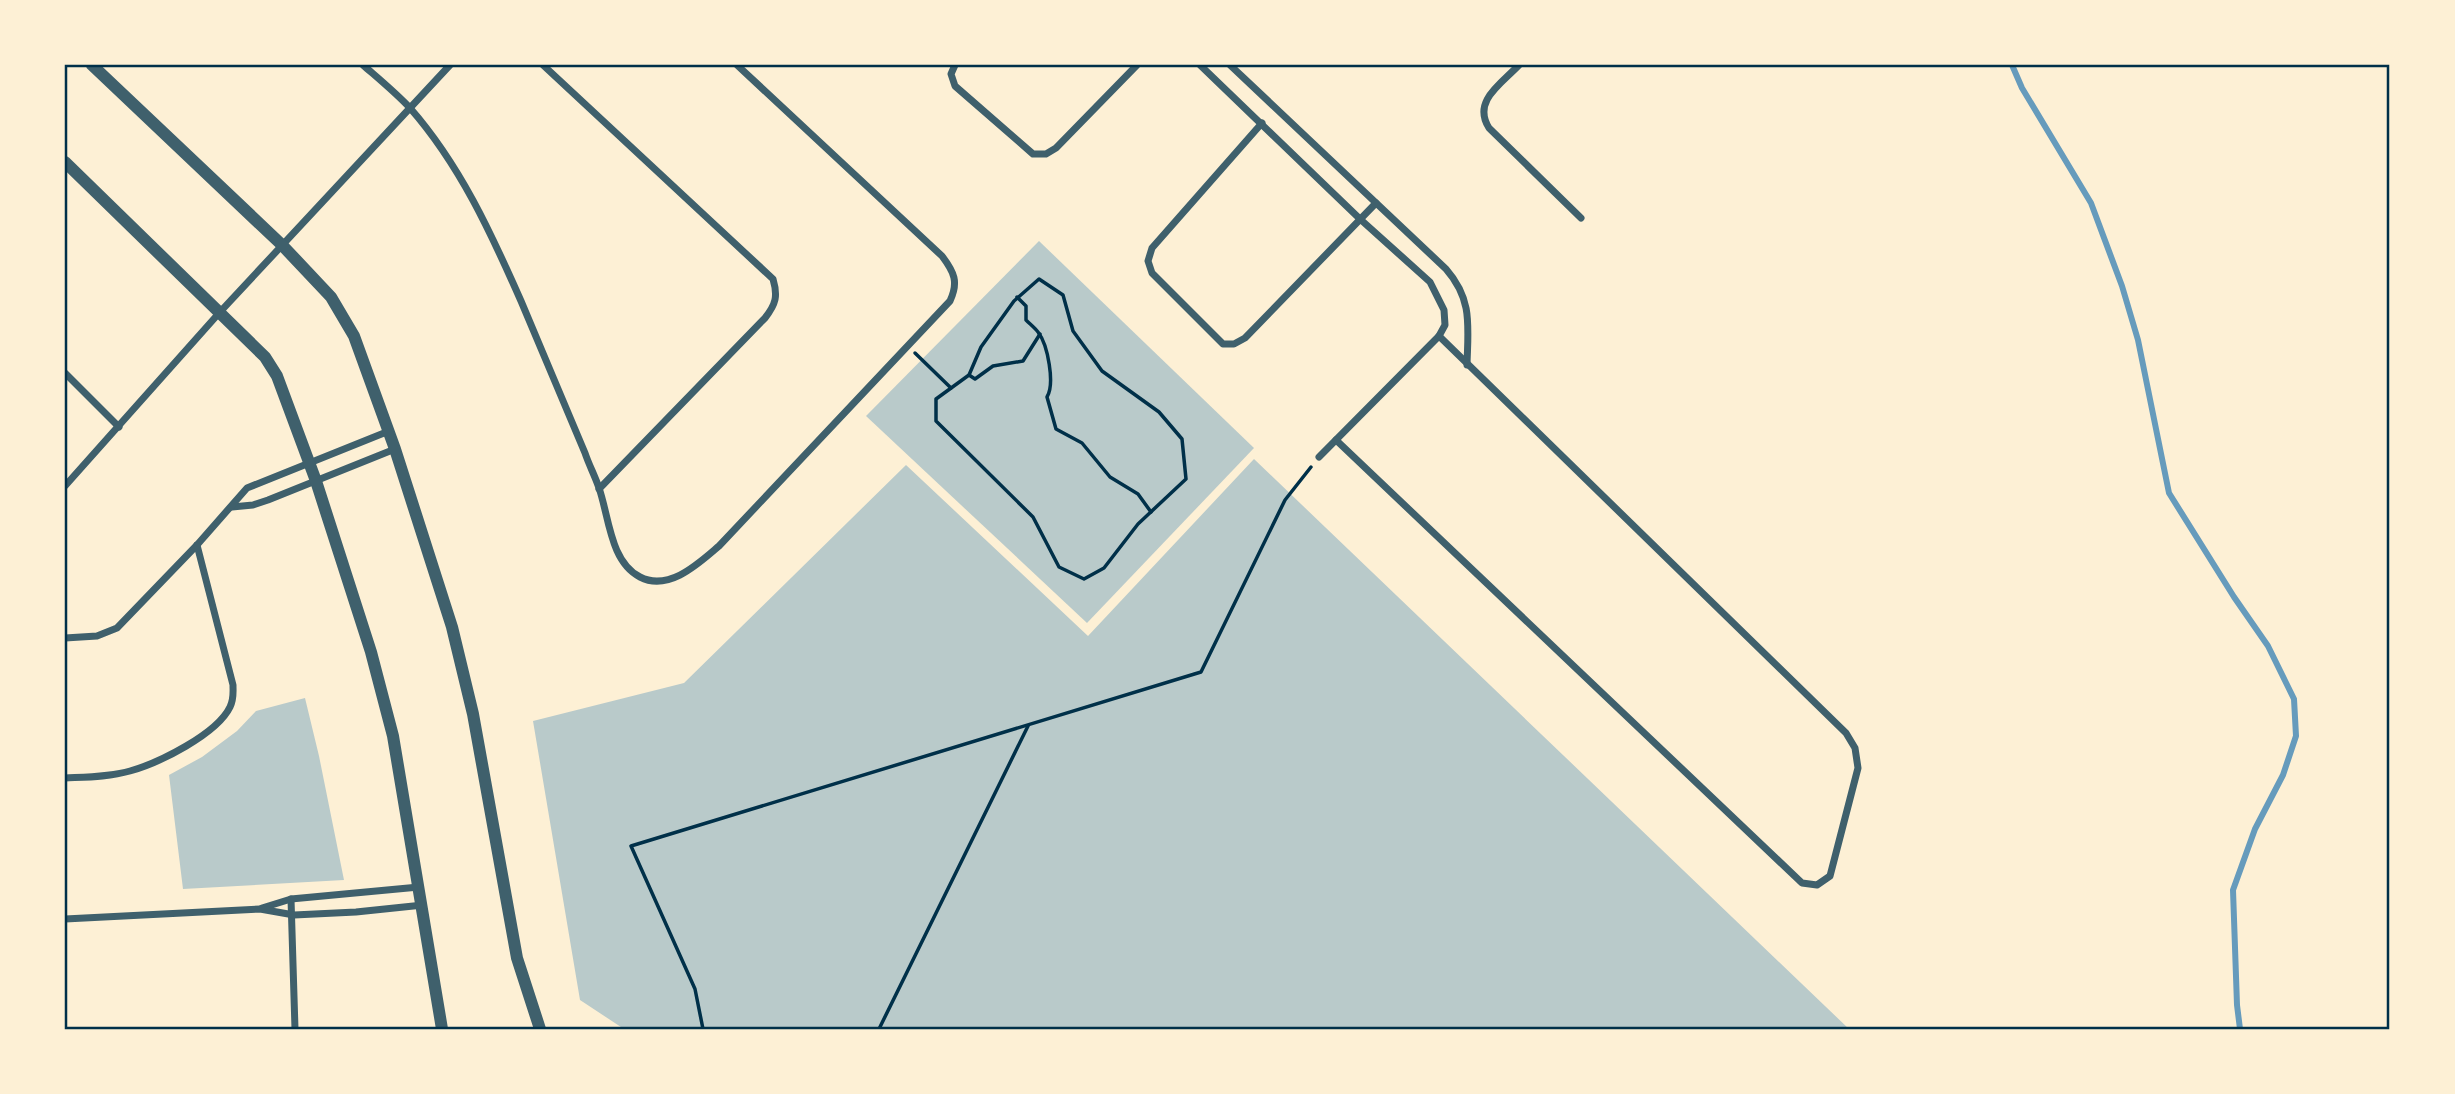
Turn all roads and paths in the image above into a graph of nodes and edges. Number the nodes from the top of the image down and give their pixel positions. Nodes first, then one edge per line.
1 (92, 65) edge
2 (363, 65) edge
3 (450, 65) edge
4 (543, 65) edge
5 (737, 65) edge
6 (955, 65) edge
7 (1137, 65) edge
8 (1200, 65) edge
9 (1230, 65) edge
10 (1519, 65) edge
11 (410, 108) junction
12 (1262, 122) junction
13 (65, 162) edge
14 (1376, 203) junction
15 (1581, 218) dead end
16 (1360, 219) junction
17 (282, 246) junction
18 (1017, 298) junction
19 (220, 312) junction
20 (1040, 334) junction
21 (1439, 336) junction
22 (908, 345) junction
23 (1467, 365) junction
24 (65, 373) edge
25 (969, 375) junction
26 (951, 388) junction
27 (119, 427) junction
28 (389, 431) junction
29 (1336, 440) junction
30 (395, 449) junction
31 (1319, 457) joint
32 (310, 462) junction
33 (316, 481) junction
34 (65, 486) edge
35 (599, 489) junction
36 (232, 507) junction
37 (1151, 512) junction
38 (197, 545) junction
39 (65, 638) edge
40 (1028, 725) junction
41 (65, 778) edge
42 (420, 887) junction
43 (291, 899) junction
44 (423, 905) junction
45 (260, 909) junction
46 (293, 915) junction
47 (65, 919) edge
48 (295, 1029) edge
49 (442, 1029) edge
50 (540, 1029) edge
51 (703, 1029) edge
52 (879, 1029) edge

1 - 17 street
2 - 11 street
3 - 11 street
4 - 35 street
5 - 22 street
6 - 7 street
8 - 12 street
9 - 14 street
10 - 15 street
11 - 17 street
11 - 35 street
12 - 16 street
12 - 16 street
13 - 19 street
14 - 16 street
14 - 23 street
16 - 21 street
17 - 19 street
17 - 28 street
18 - 20 path
18 - 25 path
18 - 37 path
19 - 27 street
19 - 32 street
20 - 25 path
20 - 37 path
21 - 23 street
21 - 29 street
22 - 26 path
22 - 35 street
23 - 29 street
24 - 27 street
25 - 26 path
26 - 37 path
27 - 34 street
28 - 30 street
28 - 32 street
29 - 31 street
30 - 33 street
30 - 50 street
31 - 40 path
32 - 33 street
32 - 36 street
33 - 36 street
33 - 42 street
36 - 38 street
38 - 39 street
38 - 41 street
40 - 51 path
40 - 52 path
42 - 43 street
42 - 44 street
43 - 45 street
43 - 46 street
44 - 46 street
44 - 49 street
45 - 46 street
45 - 47 street
46 - 48 street

